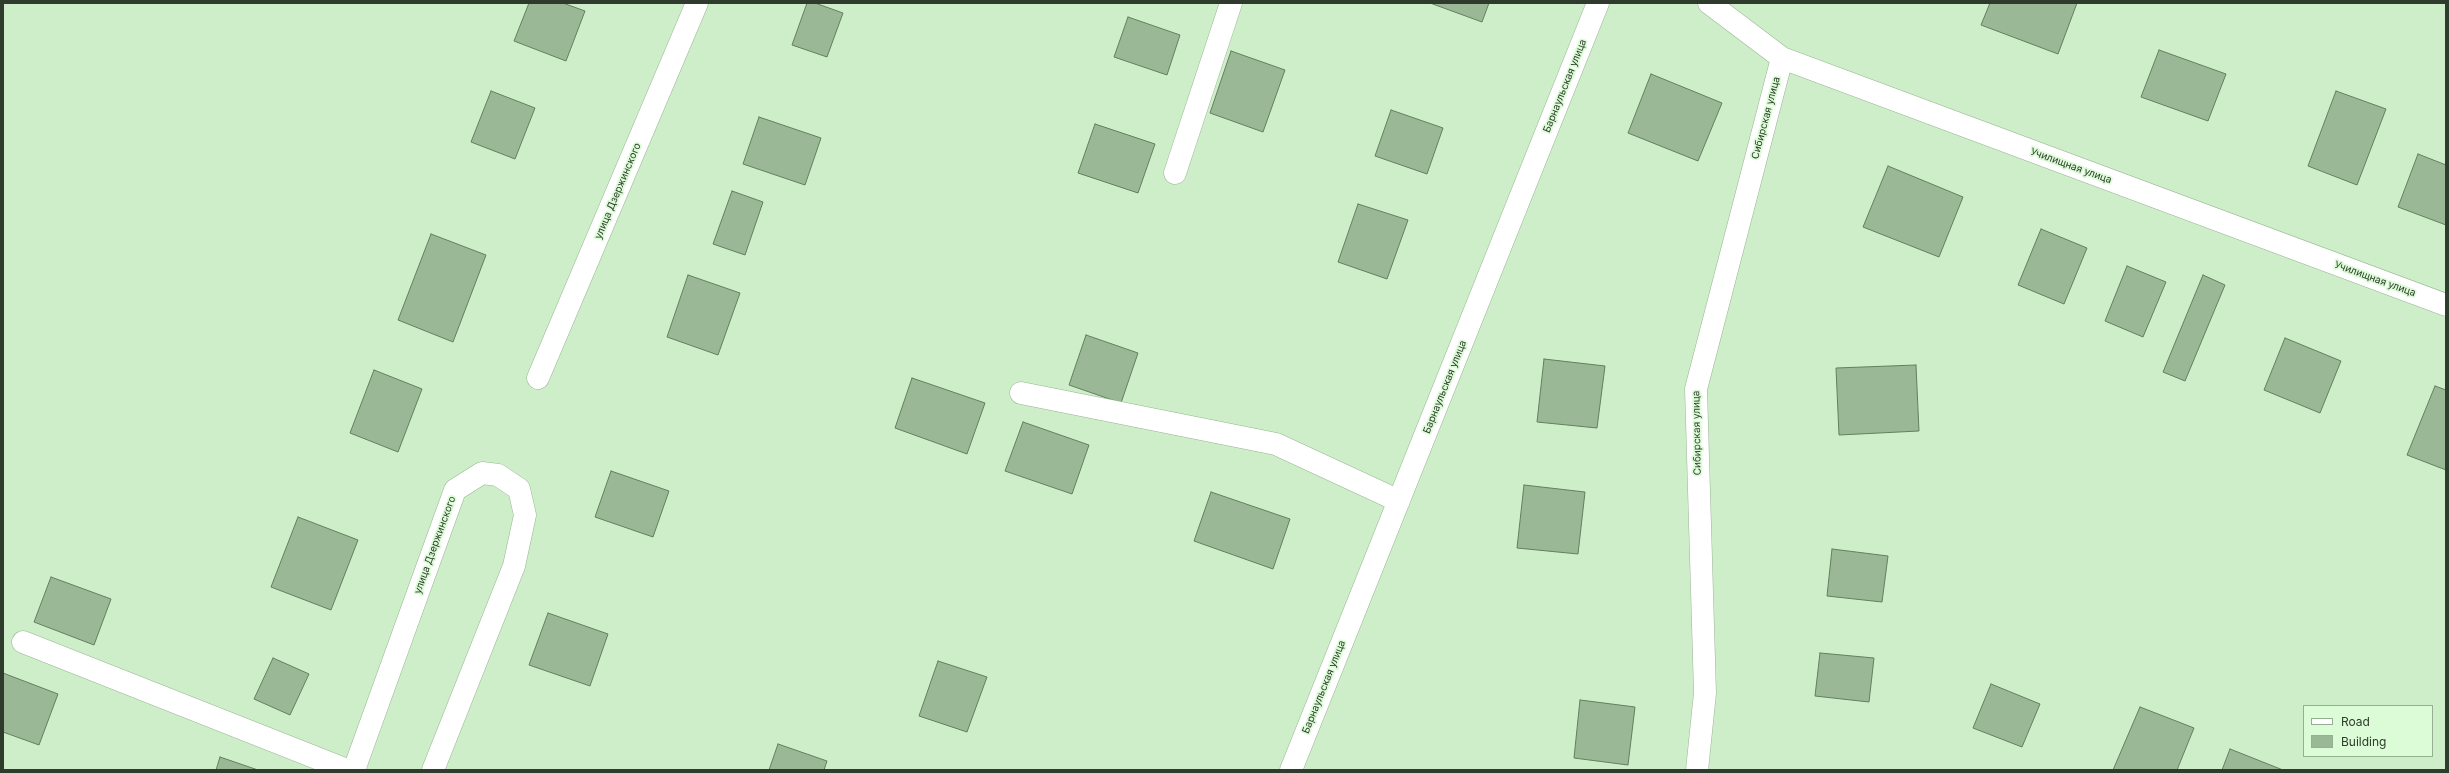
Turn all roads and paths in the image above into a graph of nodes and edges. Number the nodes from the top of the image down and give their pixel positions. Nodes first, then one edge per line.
1 (697, 3) edge
2 (1231, 3) edge
3 (1598, 3) edge
4 (1709, 3) edge
5 (1782, 58) junction
6 (1175, 173) dead end
7 (2446, 305) edge
8 (538, 378) dead end
9 (1021, 393) dead end
10 (1399, 501) junction
11 (23, 642) dead end
12 (347, 770) edge
13 (354, 770) edge
14 (432, 770) edge
15 (1291, 770) edge
16 (1697, 770) edge

1 - 8 street, улица Дзержинского
2 - 6 street
3 - 10 street, Барнаульская улица
4 - 5 street, Училищная улица
5 - 7 street, Училищная улица
5 - 16 street, Сибирская улица
9 - 10 street
10 - 15 street, Барнаульская улица
11 - 12 street
13 - 14 street, улица Дзержинского

